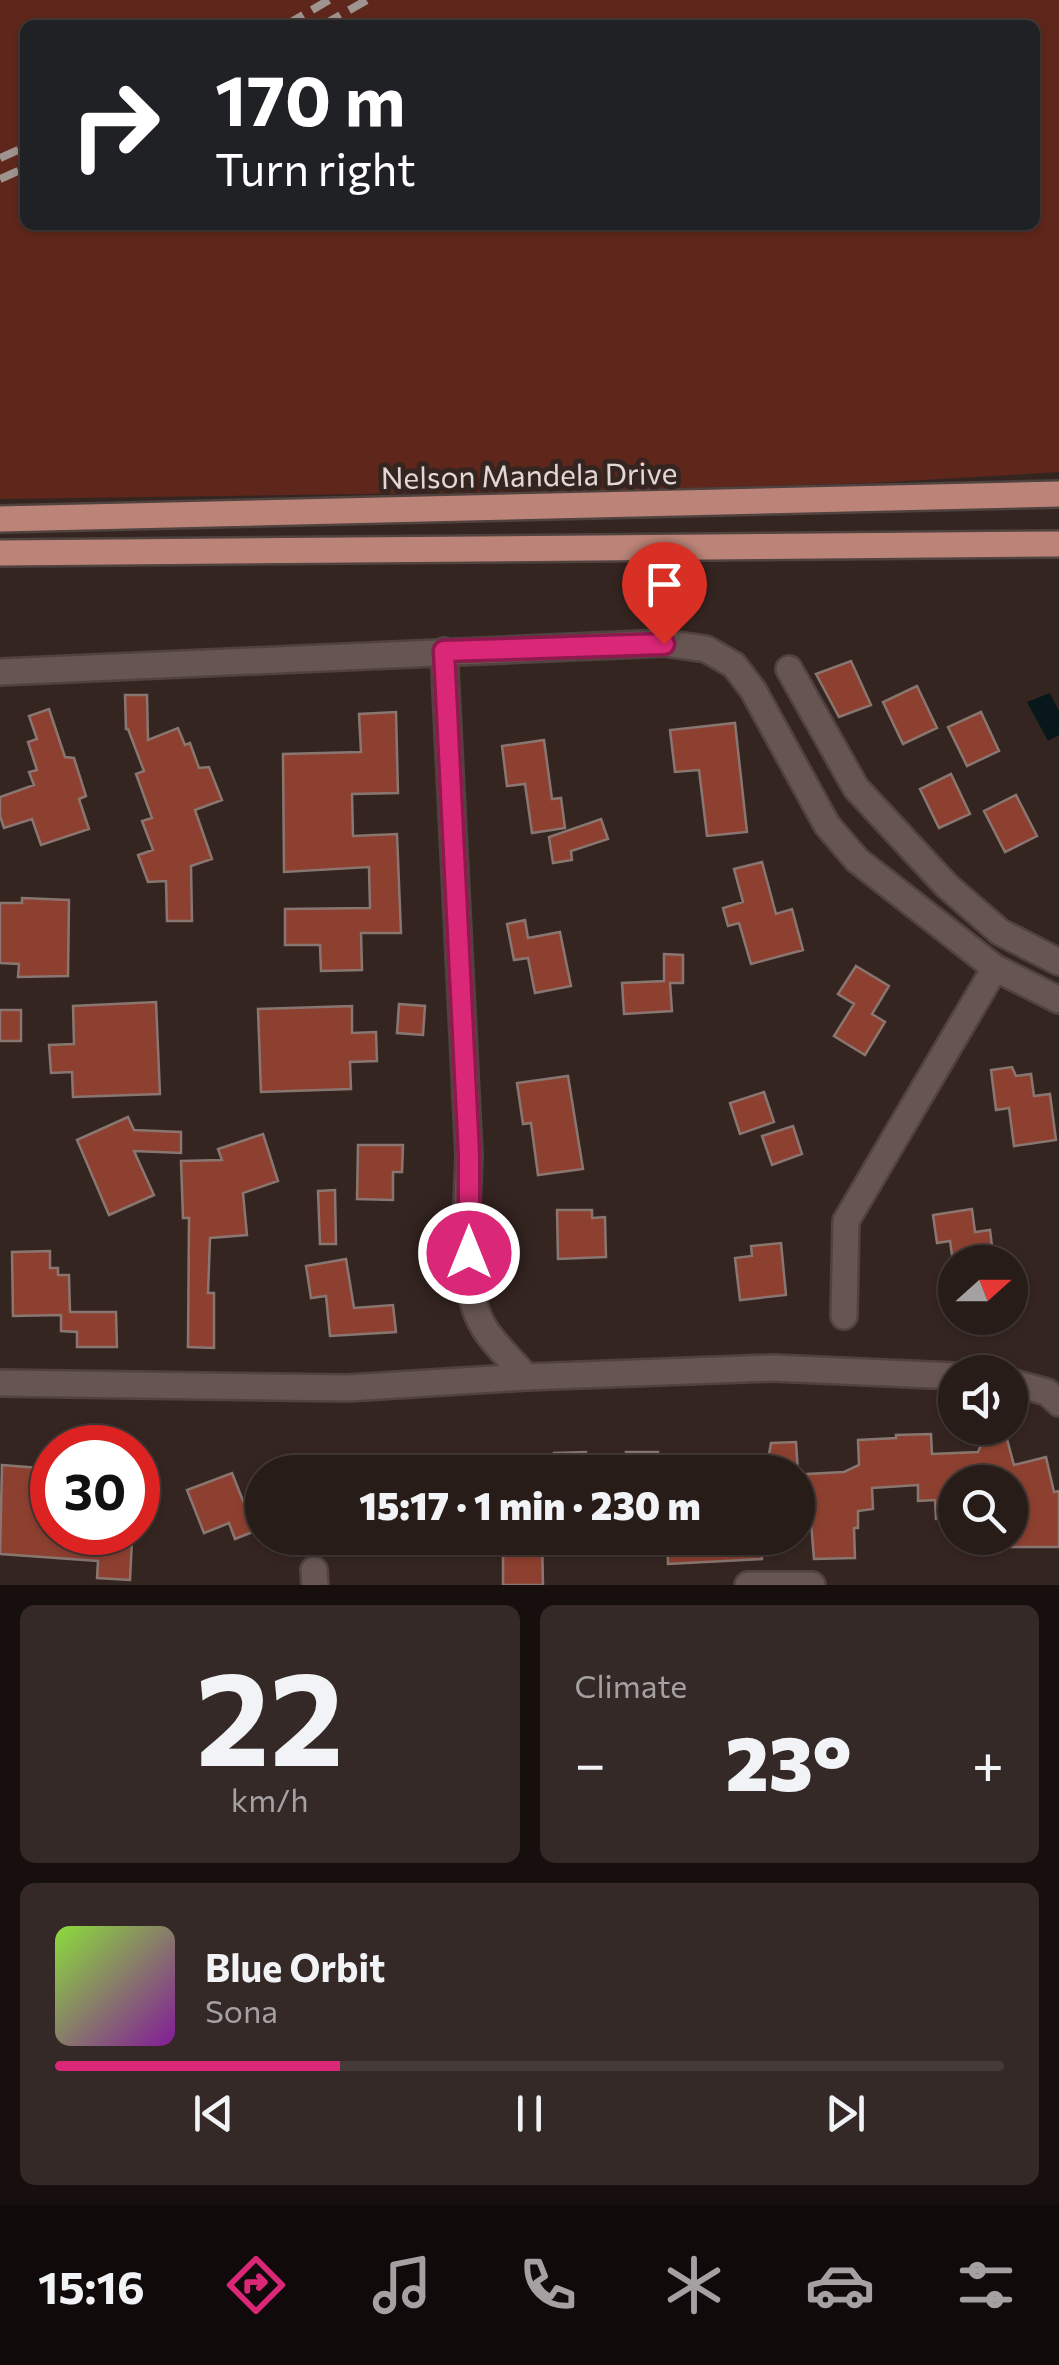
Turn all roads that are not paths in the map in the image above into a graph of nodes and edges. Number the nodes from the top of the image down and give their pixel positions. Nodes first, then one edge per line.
1 (1059, 494) edge
2 (0, 519) edge
3 (1059, 544) edge
4 (0, 553) edge
5 (444, 651) junction
6 (789, 669) dead end
7 (0, 672) edge
8 (1059, 962) edge
9 (995, 968) junction
10 (1059, 1000) edge
11 (844, 1316) dead end
12 (938, 1375) edge
13 (526, 1377) junction
14 (0, 1382) edge
15 (1028, 1387) edge
16 (1059, 1403) edge
17 (748, 1585) edge
18 (812, 1585) edge

1 - 2 main road, Nelson Mandela Drive
3 - 4 main road
5 - 7 street
5 - 9 street
5 - 13 street
6 - 8 street
9 - 10 street
9 - 11 street
12 - 13 street
13 - 14 street
15 - 16 street
17 - 18 street

